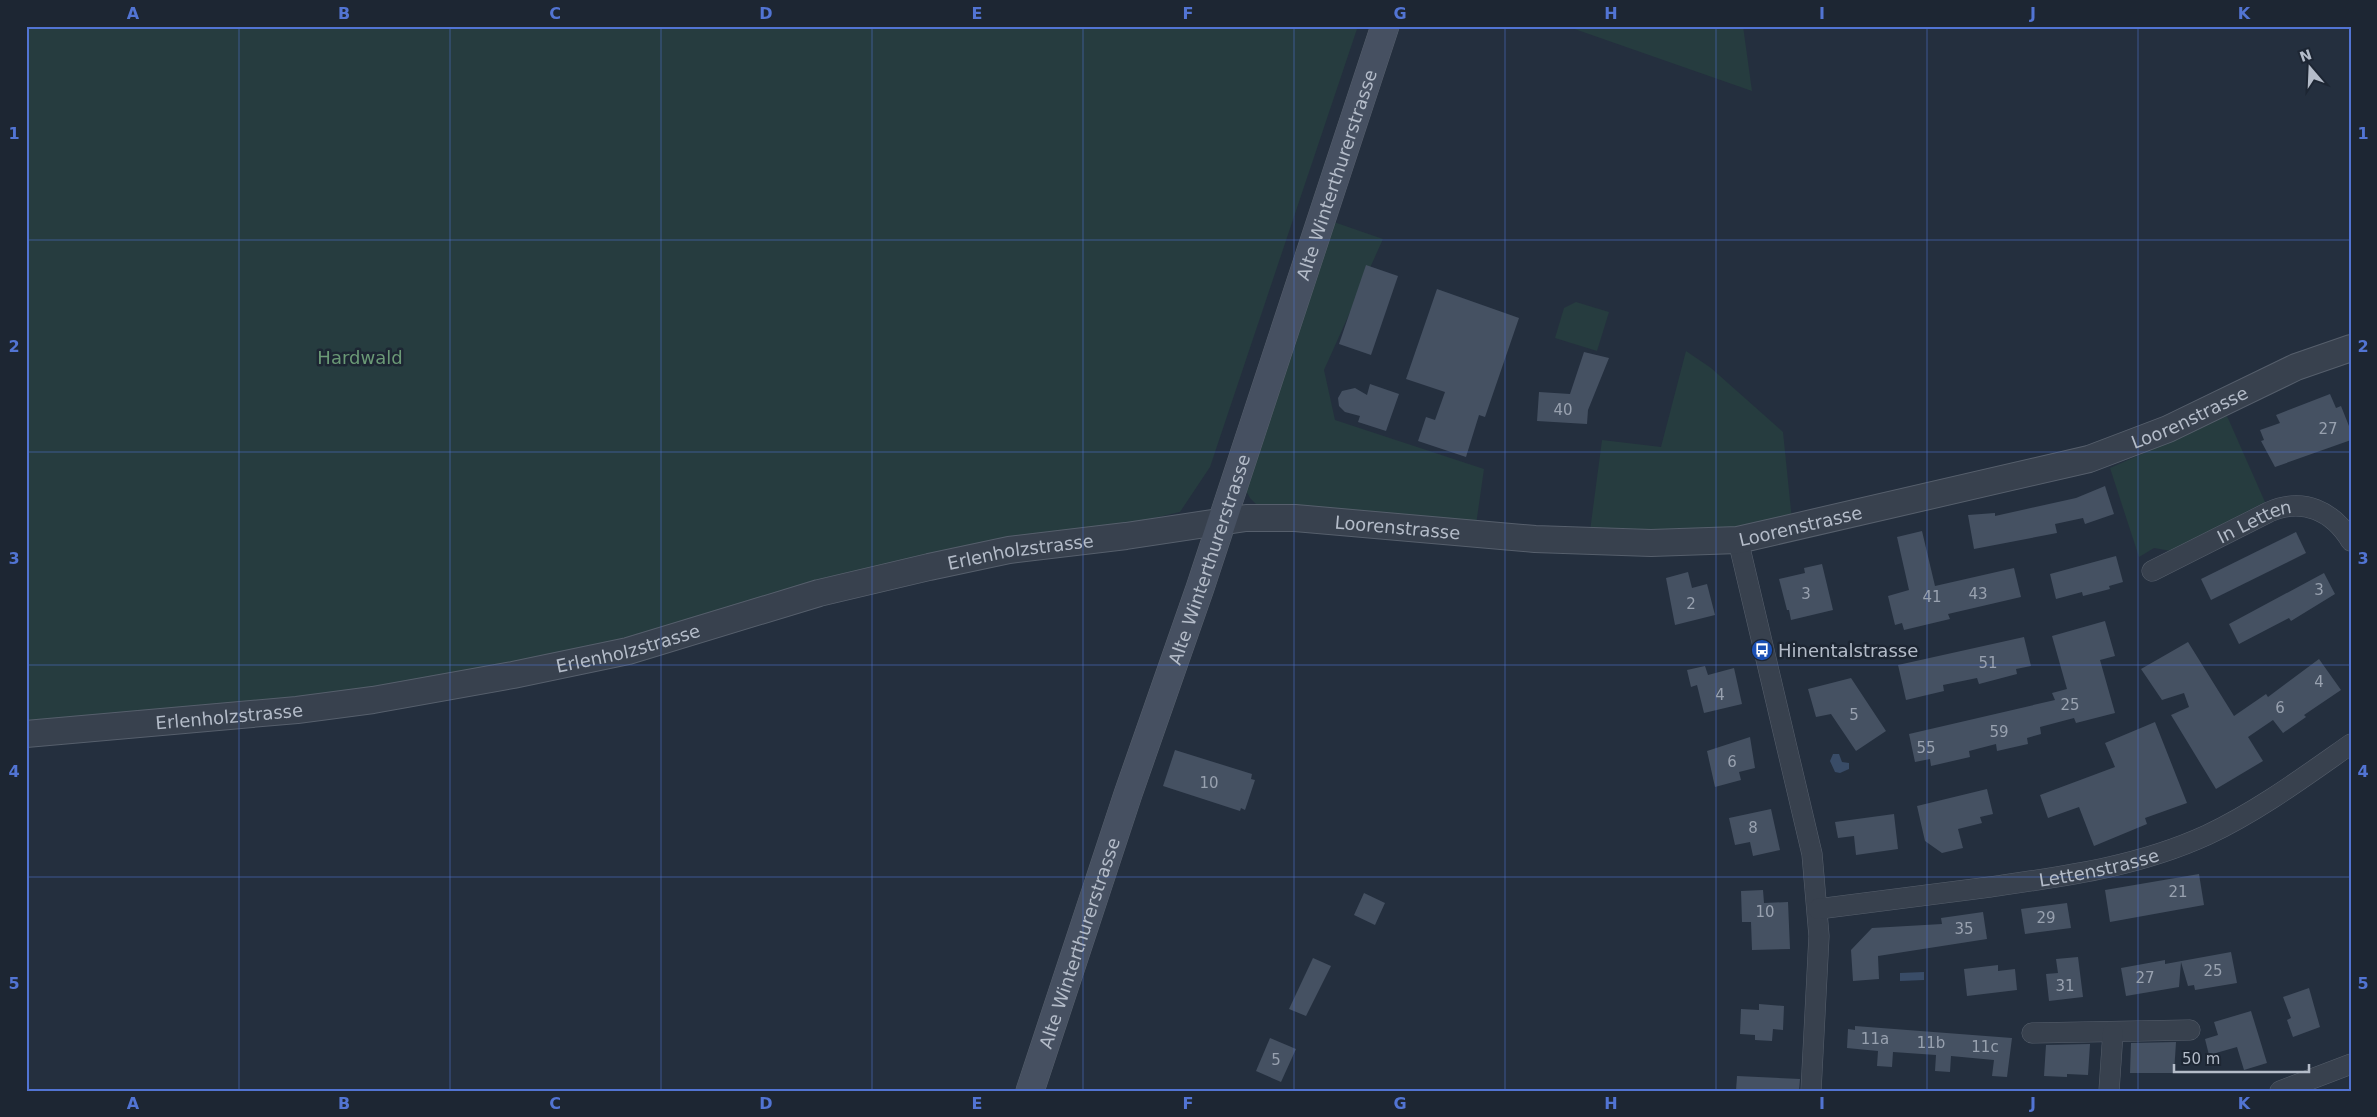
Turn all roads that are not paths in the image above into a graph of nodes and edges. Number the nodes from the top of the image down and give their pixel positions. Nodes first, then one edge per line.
1 (1385, 26) edge
2 (2351, 348) edge
3 (1221, 522) junction
4 (1738, 540) junction
5 (2351, 541) edge
6 (2152, 571) dead end
7 (26, 734) edge
8 (2351, 744) edge
9 (1818, 910) junction
10 (2190, 1030) dead end
11 (2113, 1032) junction
12 (2032, 1033) dead end
13 (2351, 1064) edge
14 (1030, 1091) edge
15 (1812, 1091) edge
16 (2109, 1091) edge
17 (2280, 1091) edge

1 - 3 main road, Alte Winterthurerstrasse
2 - 4 street, Loorenstrasse
3 - 4 street, Loorenstrasse
3 - 7 street, Erlenholzstrasse
3 - 14 main road, Alte Winterthurerstrasse
4 - 9 street
5 - 6 street, In Letten
8 - 9 street, Lettenstrasse
9 - 15 street
10 - 11 street
11 - 12 street
11 - 16 street
13 - 17 street

